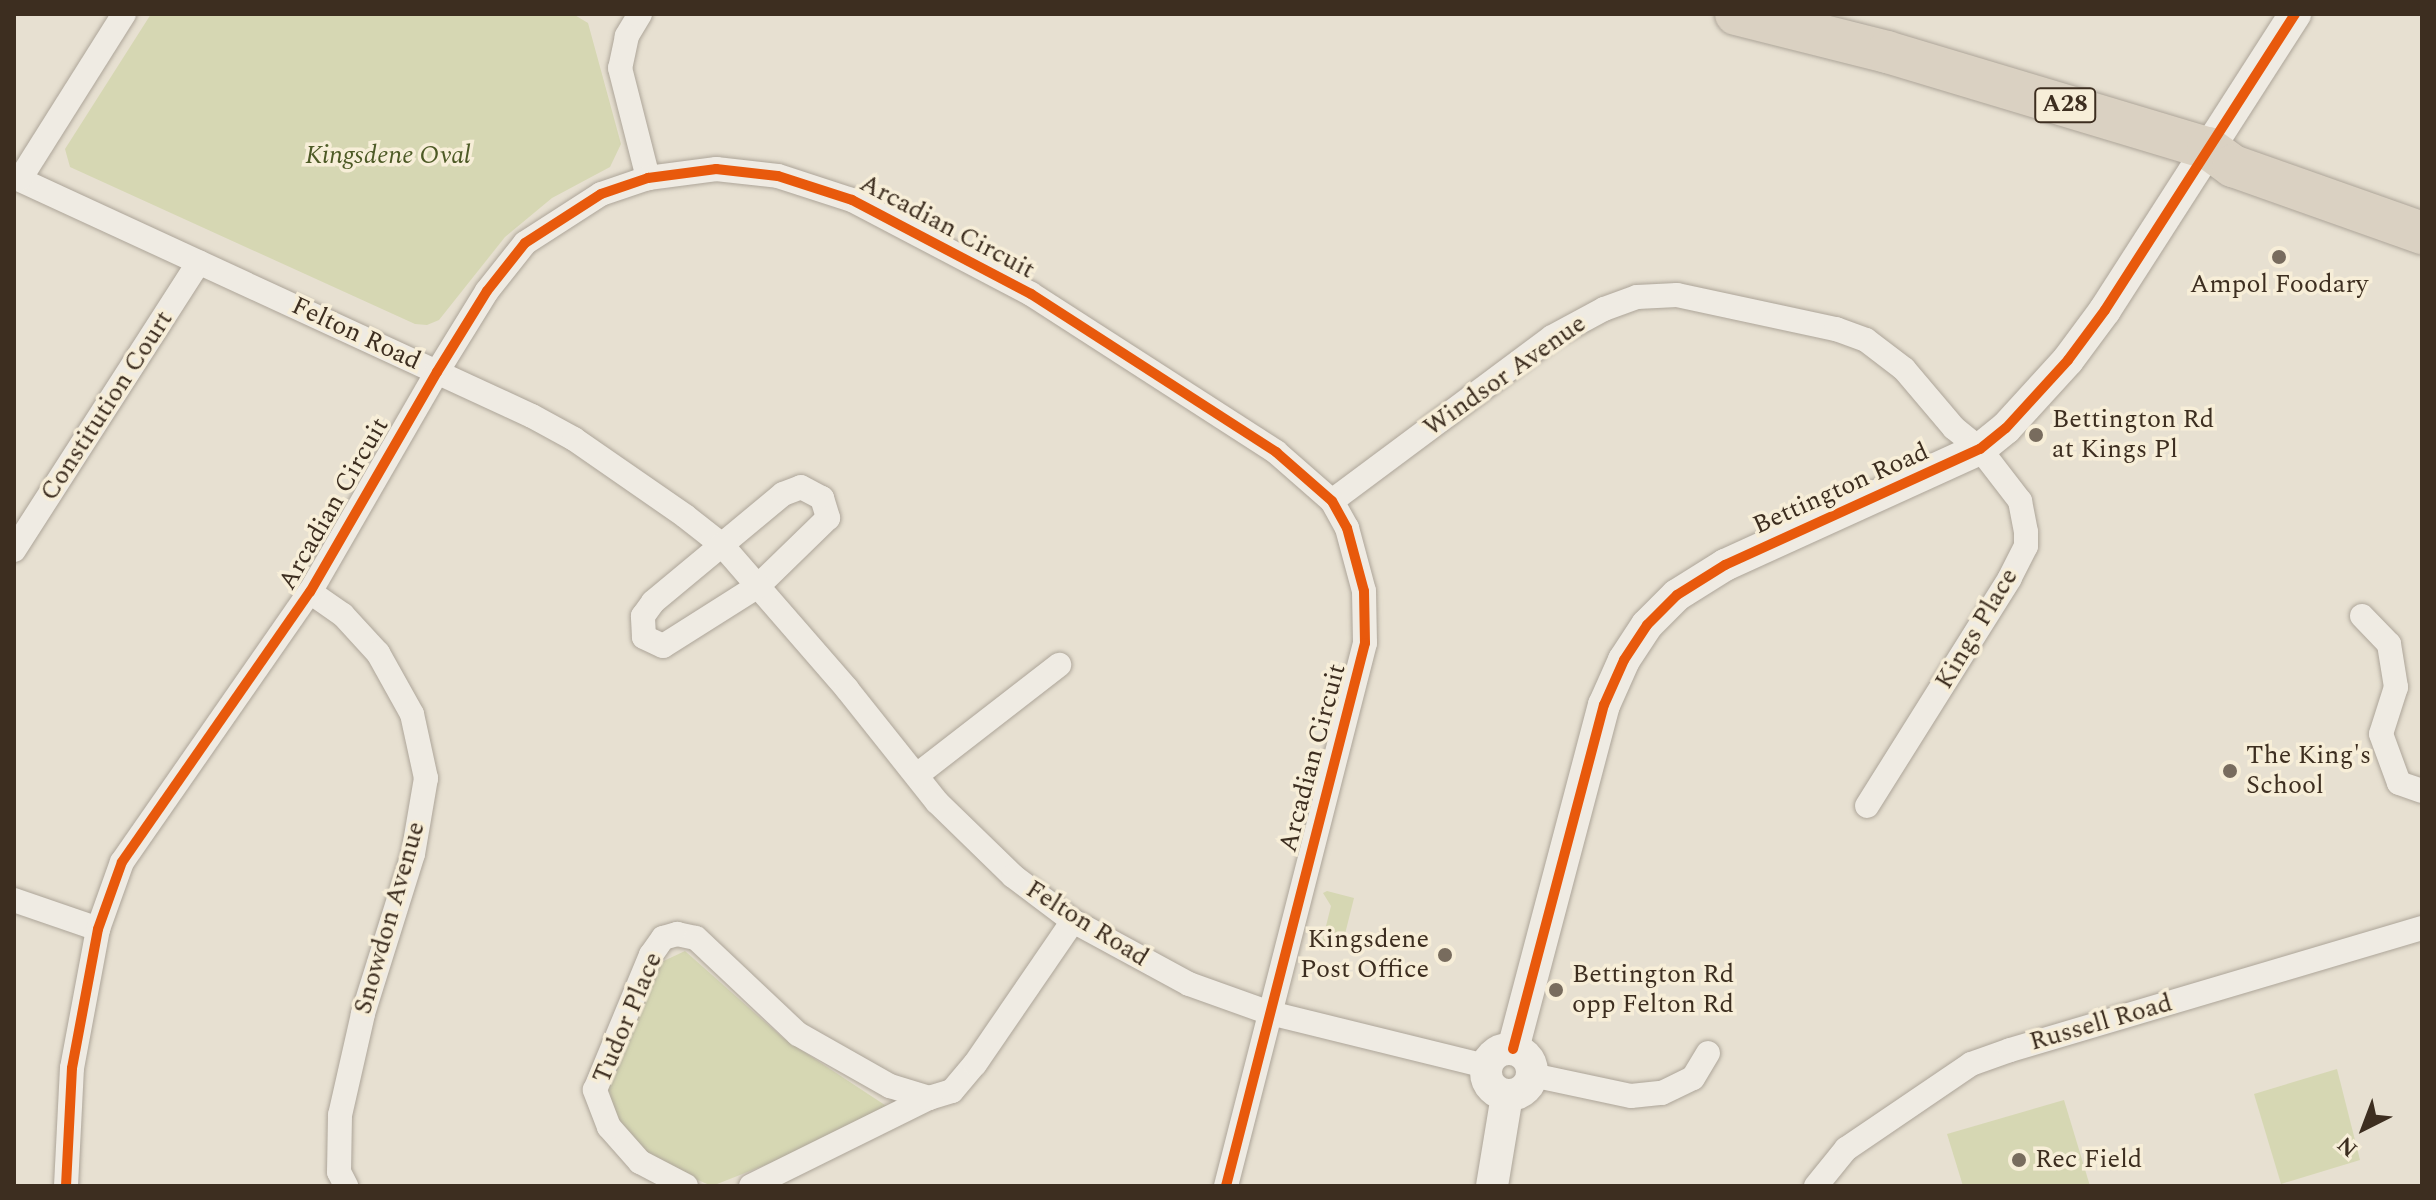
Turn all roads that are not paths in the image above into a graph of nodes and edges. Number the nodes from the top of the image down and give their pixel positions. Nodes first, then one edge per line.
1 (124, 14) edge
2 (1736, 14) edge
3 (2295, 14) edge
4 (631, 17) edge
5 (2208, 148) junction
6 (17, 178) edge
7 (648, 178) junction
8 (2422, 207) edge
9 (2422, 233) edge
10 (199, 262) junction
11 (437, 372) junction
12 (1980, 449) junction
13 (1332, 501) junction
14 (722, 545) junction
15 (14, 550) edge
16 (758, 586) junction
17 (310, 592) junction
18 (2362, 616) dead end
19 (1059, 665) dead end
20 (917, 775) junction
21 (2422, 791) edge
22 (1867, 806) dead end
23 (14, 900) edge
24 (1073, 921) junction
25 (2422, 928) edge
26 (98, 929) junction
27 (1270, 1013) junction
28 (1708, 1053) dead end
29 (1500, 1058) junction
30 (1520, 1085) junction
31 (929, 1098) junction
32 (66, 1186) edge
33 (346, 1186) edge
34 (686, 1186) edge
35 (751, 1186) edge
36 (1226, 1186) edge
37 (1492, 1186) edge
38 (1816, 1186) edge

1 - 6 street
2 - 5 highway, A28
3 - 5 main road, Bettington Road
4 - 7 street
5 - 8 highway, A28
5 - 9 highway, A28
5 - 12 main road, Bettington Road
6 - 10 street, Felton Road
7 - 11 street, Arcadian Circuit
7 - 13 street, Arcadian Circuit
10 - 11 street, Felton Road
10 - 15 street, Constitution Court
11 - 14 street, Felton Road
11 - 17 street, Arcadian Circuit
12 - 13 street, Windsor Avenue
12 - 22 street, Kings Place
12 - 29 main road, Bettington Road
13 - 27 street, Arcadian Circuit
14 - 16 street, Felton Road
14 - 16 street
14 - 16 street
16 - 20 street, Felton Road
17 - 26 street, Arcadian Circuit
17 - 33 street, Snowdon Avenue
18 - 21 street
19 - 20 street
20 - 24 street, Felton Road
23 - 26 street
24 - 27 street, Felton Road
24 - 31 street
25 - 38 street, Russell Road
26 - 32 street, Arcadian Circuit
27 - 29 street, Felton Road
27 - 36 street, Arcadian Circuit
28 - 30 street
29 - 30 main road
29 - 30 main road
30 - 37 main road
31 - 34 street, Tudor Place
31 - 35 street

